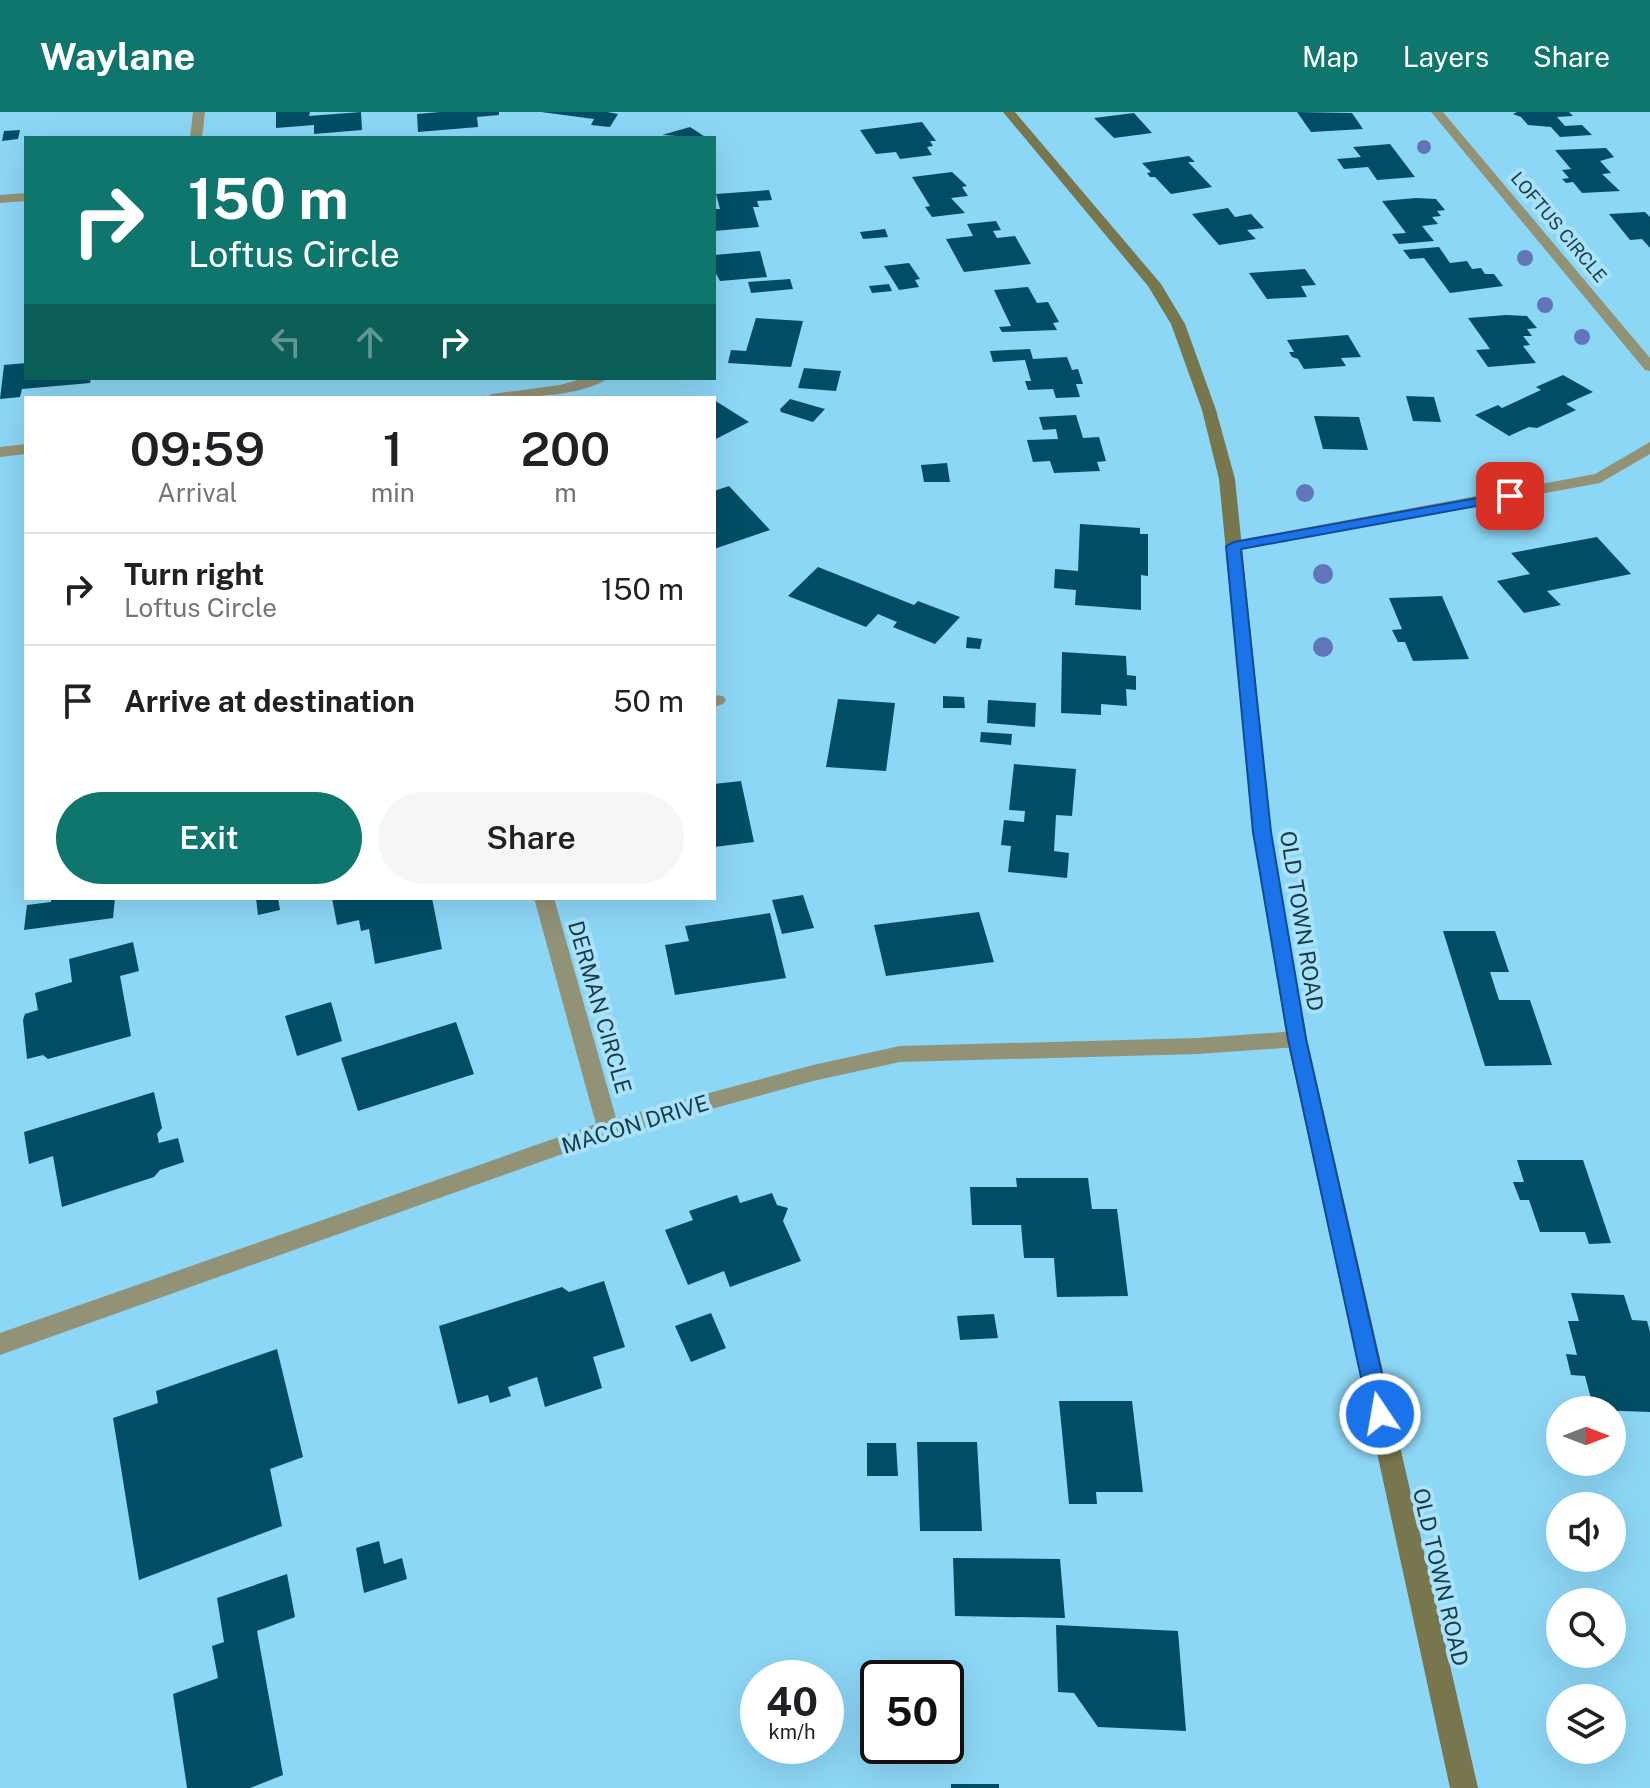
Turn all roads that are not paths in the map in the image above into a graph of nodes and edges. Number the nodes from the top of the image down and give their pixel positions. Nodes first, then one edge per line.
1 (199, 112) edge
2 (1009, 112) edge
3 (1437, 112) edge
4 (196, 136) edge
5 (24, 197) edge
6 (0, 199) edge
7 (1650, 367) edge
8 (594, 380) edge
9 (507, 396) edge
10 (1650, 447) edge
11 (24, 449) edge
12 (0, 452) edge
13 (1234, 546) junction
14 (545, 900) edge
15 (1297, 1039) junction
16 (608, 1129) junction
17 (0, 1344) edge
18 (1464, 1788) edge

1 - 4 street
2 - 13 main road, OLD TOWN ROAD
3 - 7 street, LOFTUS CIRCLE
5 - 6 street
8 - 9 street
10 - 13 street
11 - 12 street
13 - 15 main road, OLD TOWN ROAD
14 - 16 street, DERMAN CIRCLE
15 - 16 street, MACON DRIVE
15 - 18 main road, OLD TOWN ROAD
16 - 17 street, MACON DRIVE

